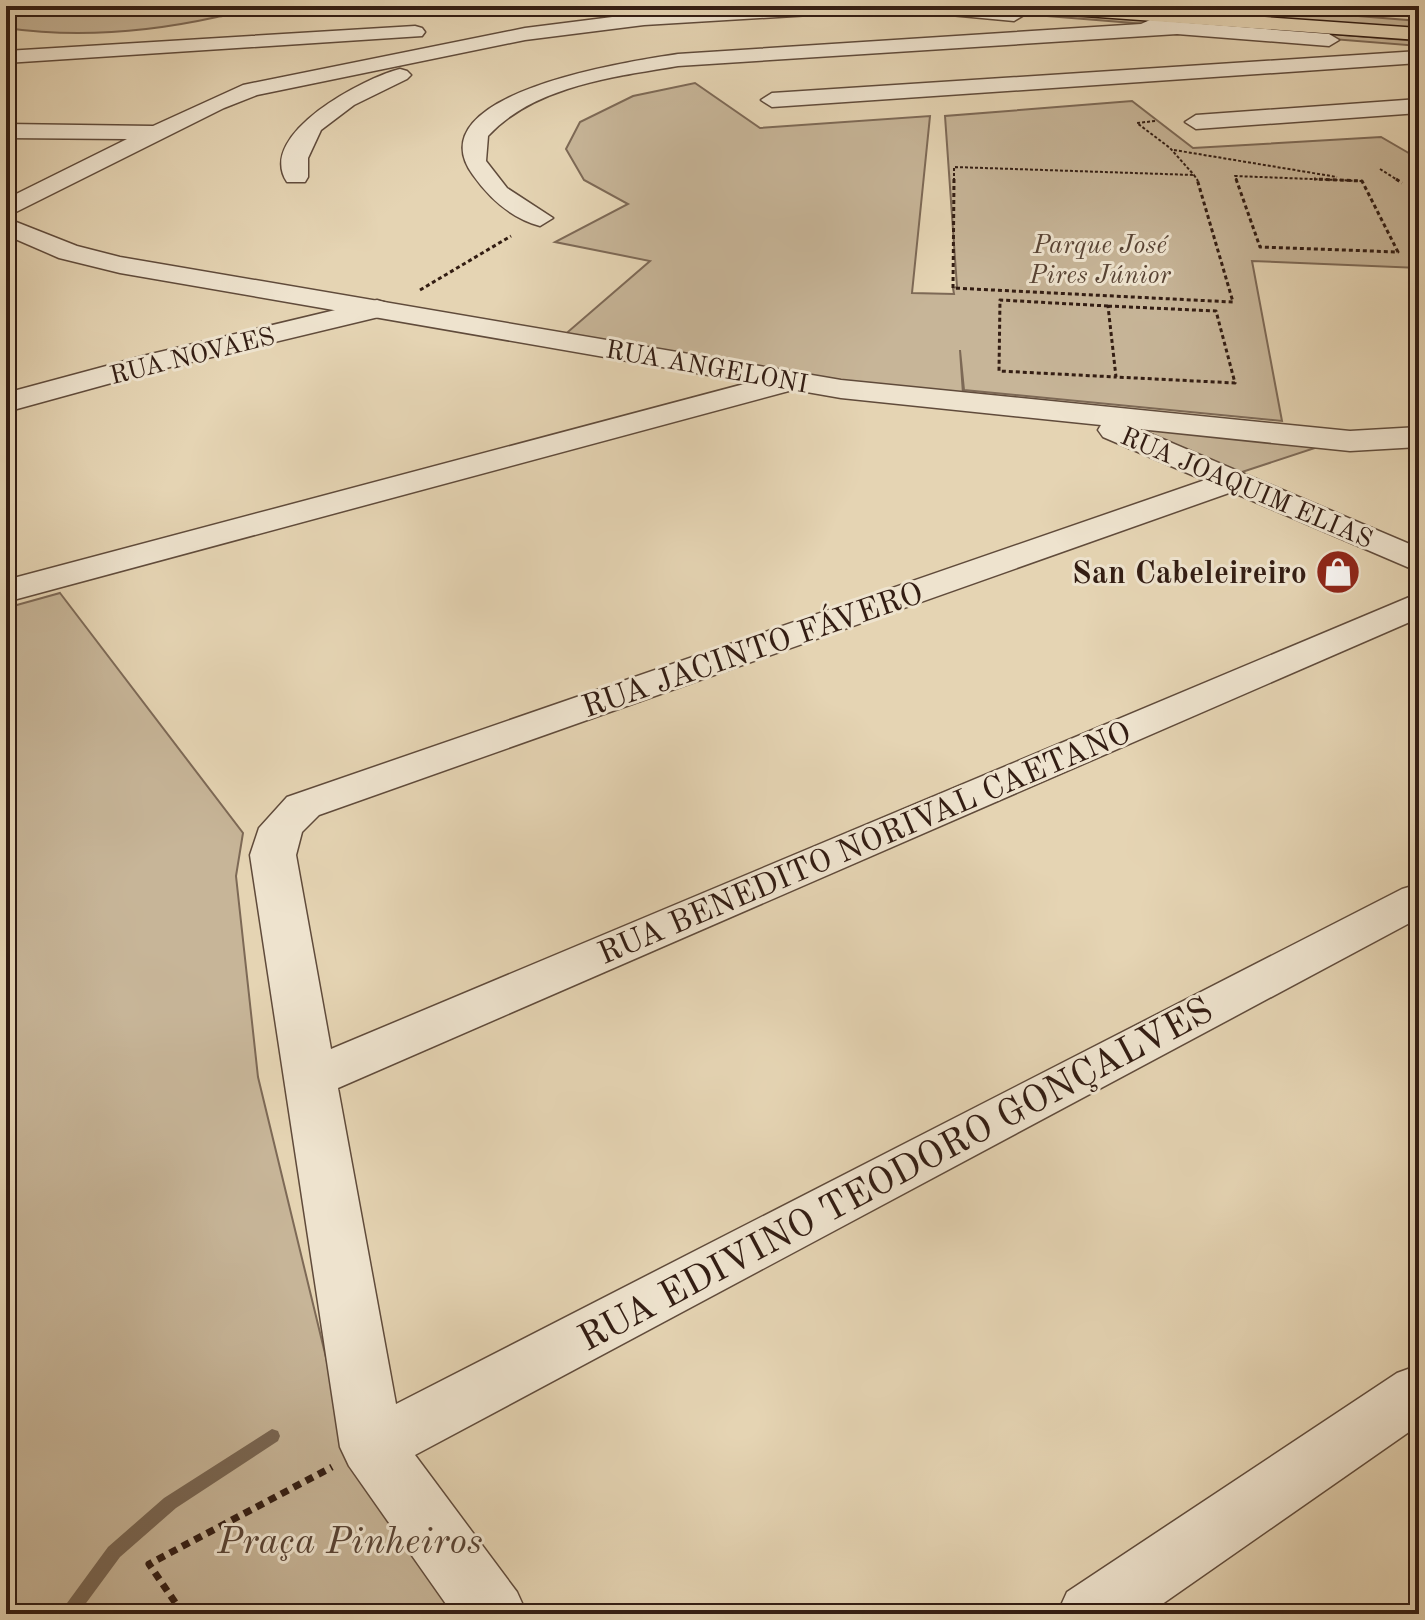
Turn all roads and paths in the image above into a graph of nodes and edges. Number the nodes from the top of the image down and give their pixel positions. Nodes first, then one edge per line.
1 (860, 6) edge
2 (918, 6) edge
3 (1262, 6) edge
4 (1032, 12) edge
5 (1419, 18) edge
6 (1179, 28) junction
7 (1419, 34) edge
8 (1051, 35) junction
9 (1324, 39) junction
10 (576, 40) junction
11 (1419, 47) edge
12 (6, 57) edge
13 (1419, 57) edge
14 (1350, 61) junction
15 (621, 69) junction
16 (772, 100) dead end
17 (1419, 106) edge
18 (1155, 121) dead end
19 (1196, 122) dead end
20 (6, 131) edge
21 (157, 132) junction
22 (1173, 150) junction
23 (1380, 169) dead end
24 (1195, 175) junction
25 (296, 177) dead end
26 (1362, 181) junction
27 (1402, 183) dead end
28 (6, 210) edge
29 (540, 218) joint
30 (6, 226) edge
31 (1108, 306) junction
32 (381, 310) junction
33 (707, 367) junction
34 (1116, 377) junction
35 (789, 381) junction
36 (707, 401) junction
37 (6, 403) edge
38 (1075, 413) junction
39 (1419, 437) edge
40 (1350, 441) junction
41 (1231, 481) junction
42 (1419, 561) edge
43 (6, 591) edge
44 (1419, 604) edge
45 (1419, 899) edge
46 (308, 1080) junction
47 (1419, 1391) edge
48 (372, 1447) junction
49 (183, 1614) edge
50 (493, 1614) edge
51 (1091, 1614) edge

1 - 10 street
2 - 4 street
3 - 5 main road
4 - 6 street
4 - 7 main road
4 - 8 street
6 - 8 street
6 - 9 street
8 - 15 street
9 - 11 street
9 - 14 street
10 - 12 street
10 - 15 street
10 - 21 street
10 - 25 street
13 - 14 street
14 - 16 street
15 - 29 street
17 - 19 street
18 - 22 path
20 - 21 street
21 - 28 street
22 - 24 path
22 - 26 path
23 - 27 path
24 - 24 path
26 - 26 path
28 - 30 street
29 - 32 path
30 - 32 street, RUA ANGELONI
31 - 34 path
31 - 34 path
31 - 34 path
32 - 33 street, RUA ANGELONI
32 - 37 street, RUA NOVAES
33 - 35 street, RUA ANGELONI
33 - 36 street
35 - 36 street
35 - 38 street, RUA ANGELONI
36 - 43 street
38 - 40 street, RUA ANGELONI
38 - 41 street, RUA JOAQUIM ELIAS
39 - 40 street, RUA ANGELONI
40 - 41 street, RUA JACINTO FÁVERO
41 - 42 street, RUA JOAQUIM ELIAS
41 - 46 street, RUA JACINTO FÁVERO
44 - 46 street, RUA BENEDITO NORIVAL CAETANO
45 - 48 street, RUA EDIVINO TEODORO GONÇALVES
46 - 48 street
47 - 51 street
48 - 49 path
48 - 50 street

